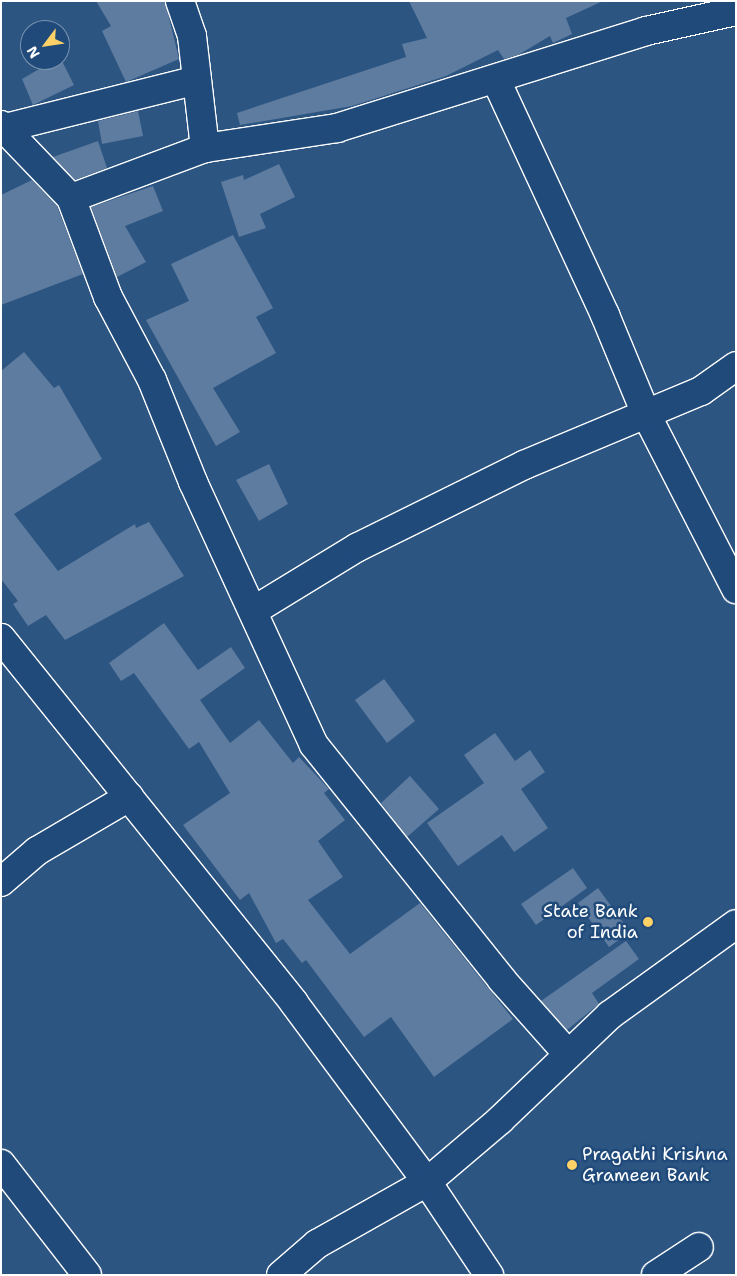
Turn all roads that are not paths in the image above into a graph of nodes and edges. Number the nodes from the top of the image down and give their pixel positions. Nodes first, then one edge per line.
1 (180, 1) edge
2 (736, 11) edge
3 (197, 80) junction
4 (496, 80) junction
5 (2, 128) edge
6 (205, 148) junction
7 (71, 198) junction
8 (736, 366) edge
9 (646, 414) junction
10 (736, 589) edge
11 (253, 610) junction
12 (1, 638) edge
13 (129, 797) junction
14 (1, 882) edge
15 (736, 924) edge
16 (567, 1054) junction
17 (1, 1164) edge
18 (427, 1182) junction
19 (699, 1246) dead end
20 (87, 1275) edge
21 (281, 1275) edge
22 (489, 1275) edge
23 (656, 1275) edge

1 - 3 street
2 - 4 street
3 - 5 street
3 - 6 street
4 - 6 street
4 - 9 street
5 - 7 street
6 - 7 street
7 - 11 street
8 - 9 street
9 - 10 street
9 - 11 street
11 - 16 street
12 - 13 street
13 - 14 street
13 - 18 street
15 - 16 street
16 - 18 street
17 - 20 street
18 - 21 street
18 - 22 street
19 - 23 street

